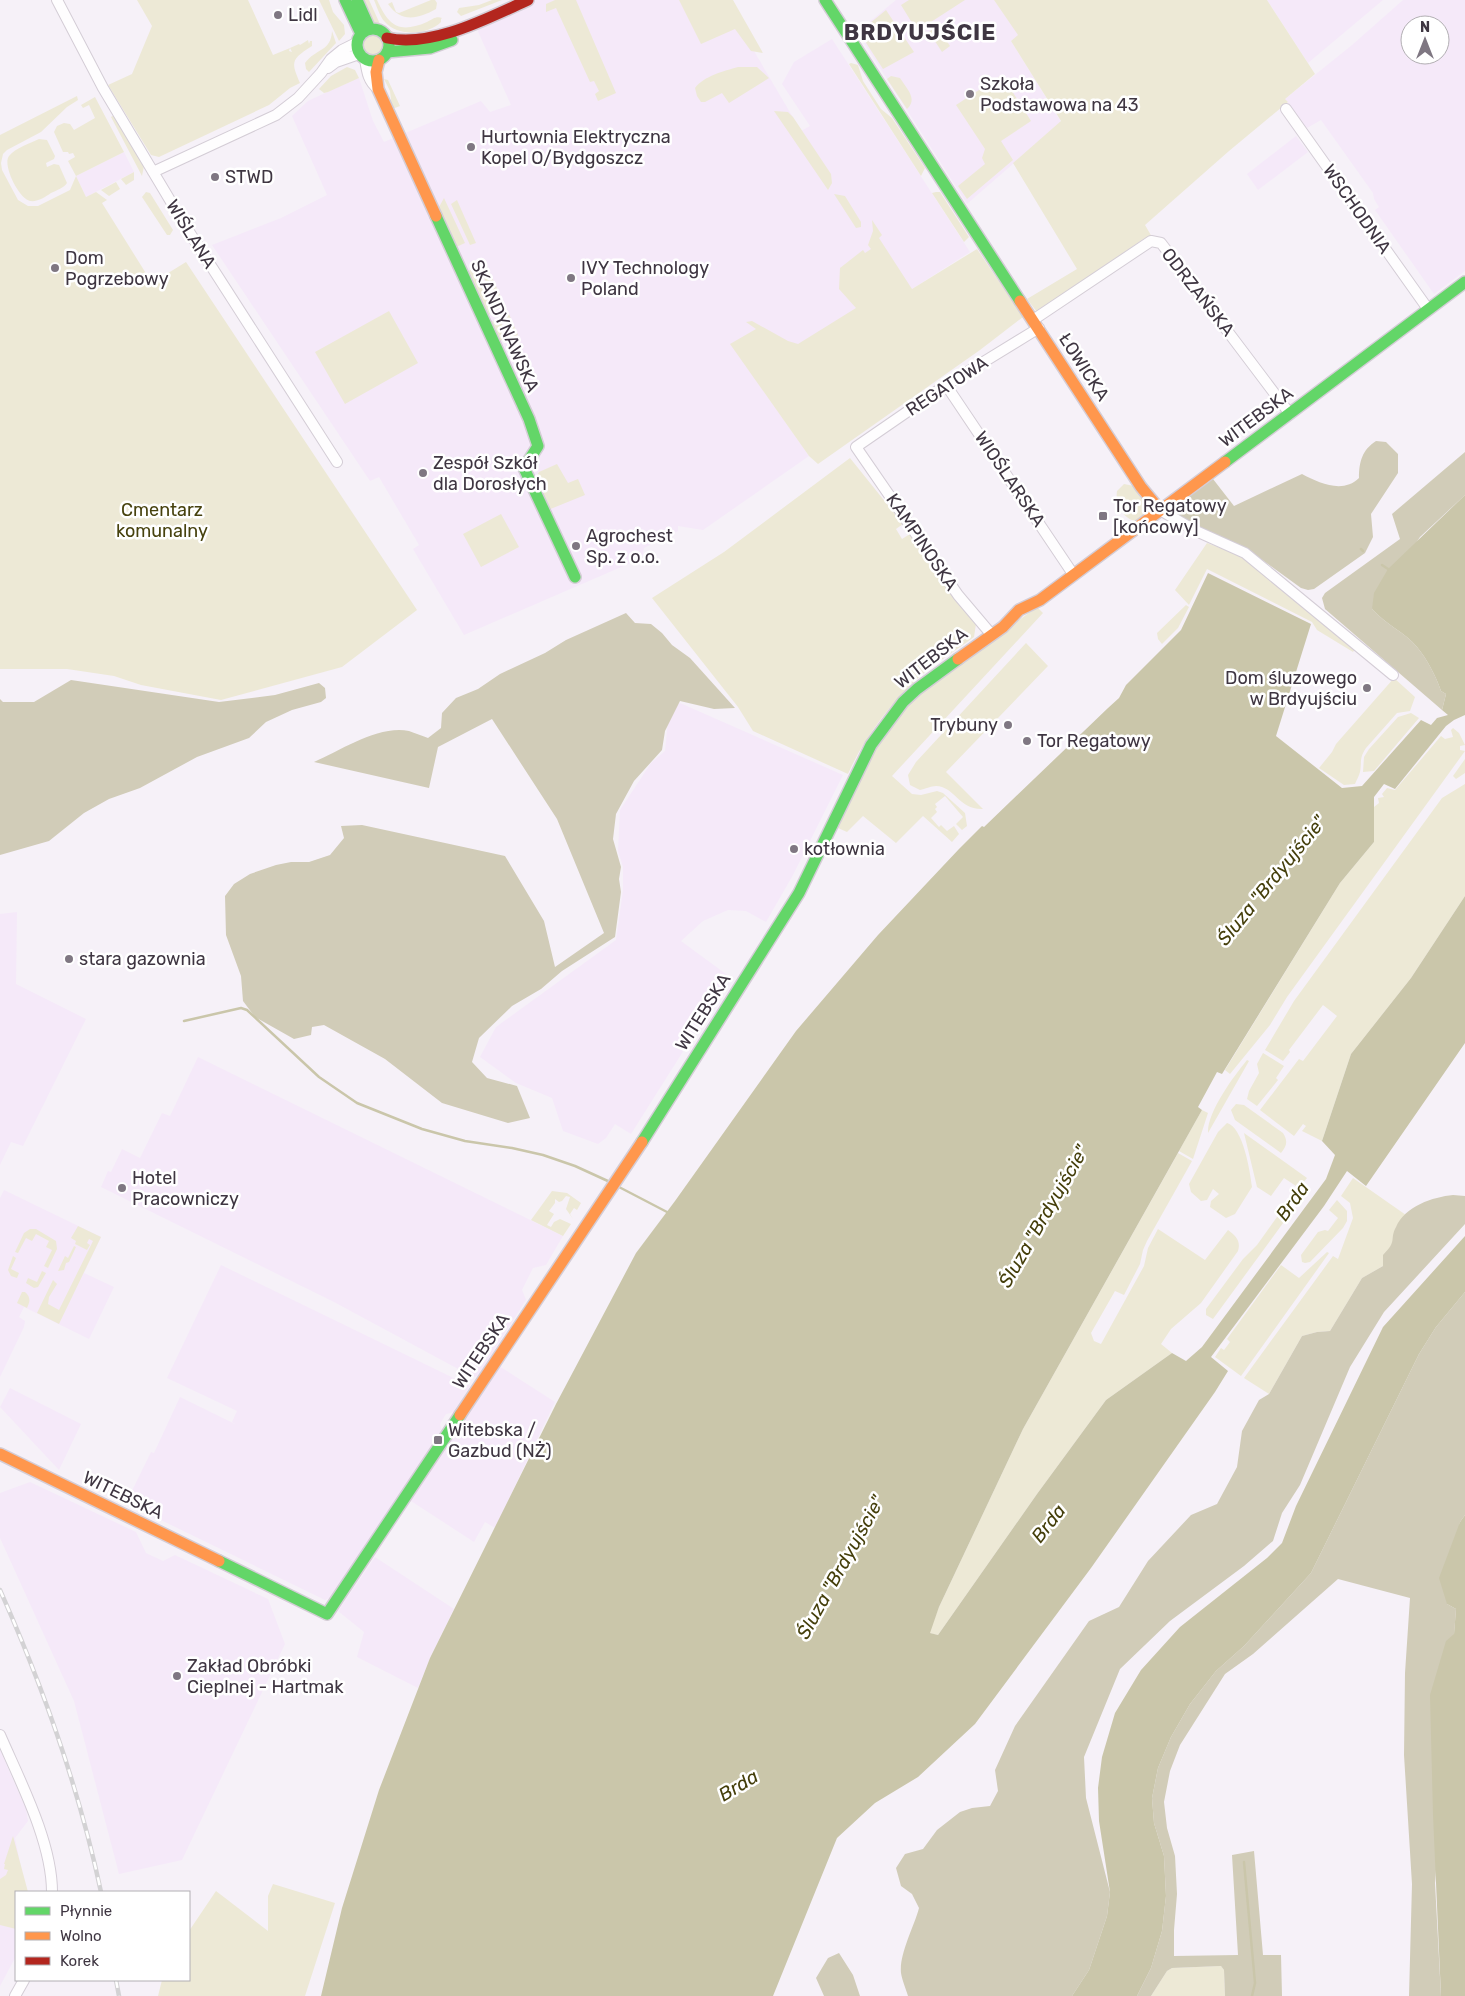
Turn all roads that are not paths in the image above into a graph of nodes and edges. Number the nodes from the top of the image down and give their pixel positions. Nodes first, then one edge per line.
1 (57, 0) edge
2 (345, 0) edge
3 (358, 0) edge
4 (528, 0) edge
5 (824, 0) edge
6 (512, 7) junction
7 (387, 38) junction
8 (362, 44) junction
9 (383, 56) junction
10 (378, 89) junction
11 (1286, 109) dead end
12 (153, 172) junction
13 (1465, 282) edge
14 (1428, 309) junction
15 (1036, 324) junction
16 (946, 385) junction
17 (1290, 414) junction
18 (856, 447) joint
19 (336, 462) dead end
20 (1160, 510) junction
21 (1073, 574) junction
22 (575, 577) dead end
23 (991, 634) junction
24 (1393, 675) dead end
25 (0, 1454) edge
26 (0, 1735) edge
27 (52, 1891) edge
28 (23, 1981) edge
29 (14, 1996) edge

1 - 12 street, WIŚLANA
2 - 8 street, SKANDYNAWSKA
3 - 8 street, SKANDYNAWSKA
4 - 6 street
5 - 15 street, ŁOWICKA
6 - 7 street
6 - 9 street
7 - 8 street
7 - 9 street, SKANDYNAWSKA
8 - 9 street
8 - 10 street, SKANDYNAWSKA
8 - 12 street
9 - 10 street, SKANDYNAWSKA
10 - 22 street, SKANDYNAWSKA
11 - 14 street, WSCHODNIA
12 - 19 street, WIŚLANA
13 - 14 street, WITEBSKA
14 - 17 street, WITEBSKA
15 - 16 street, REGATOWA
15 - 17 street, ODRZAŃSKA
15 - 20 street, ŁOWICKA
16 - 18 street, REGATOWA
16 - 21 street, WIOŚLARSKA
17 - 20 street, WITEBSKA
18 - 23 street, KAMPINOSKA
20 - 21 street, WITEBSKA
20 - 24 street, ŁOWICKA
21 - 23 street, WITEBSKA
23 - 25 street, WITEBSKA
26 - 27 street
28 - 29 street

